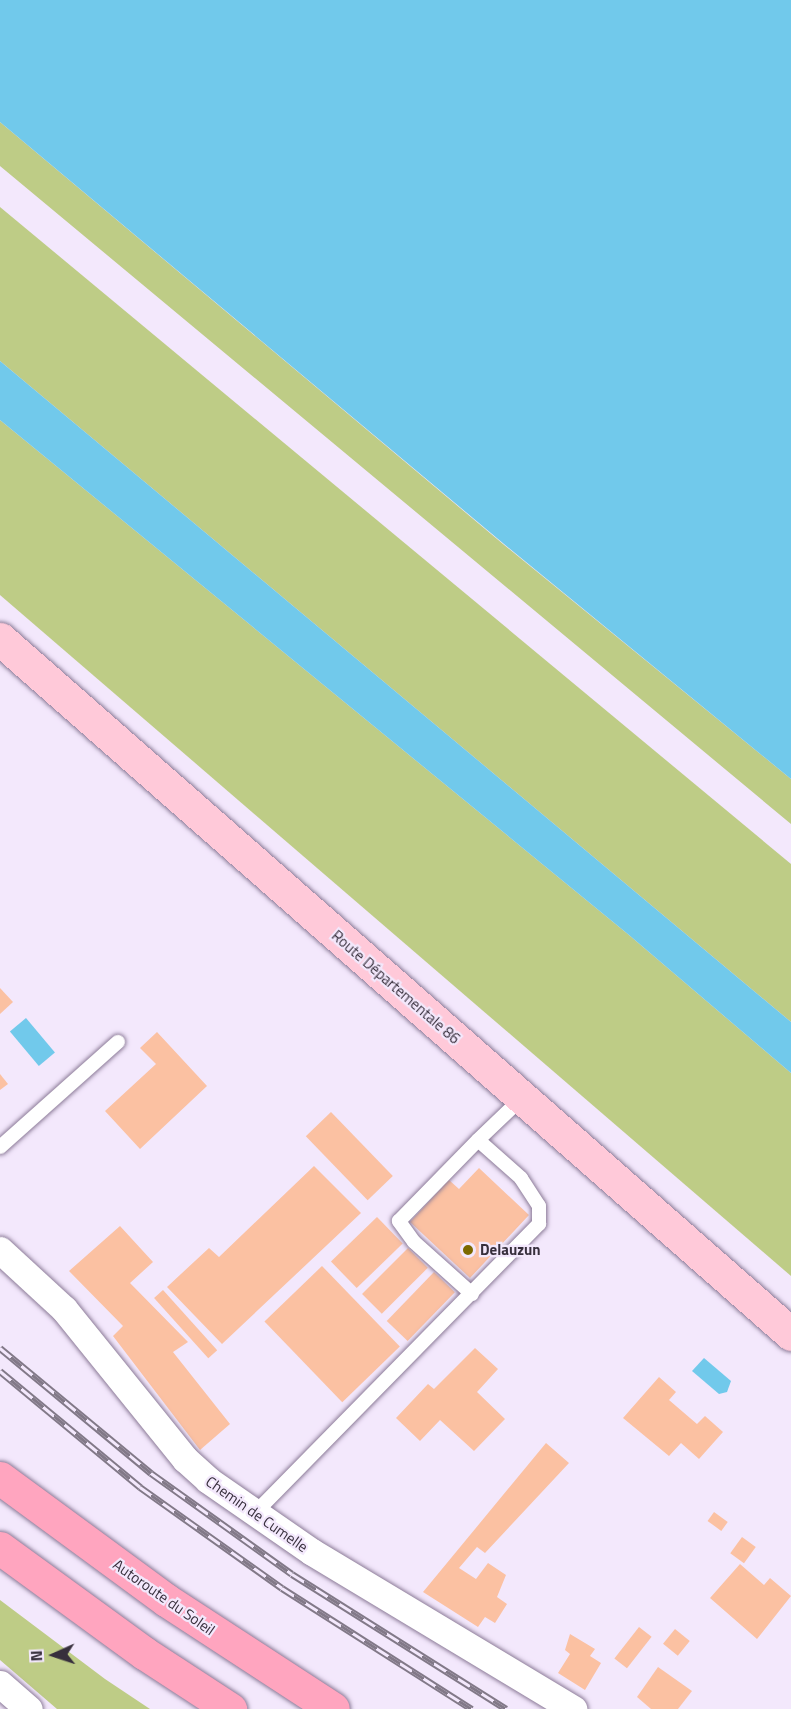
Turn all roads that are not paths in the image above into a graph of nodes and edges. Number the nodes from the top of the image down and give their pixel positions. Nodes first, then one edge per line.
1 (0, 639) edge
2 (118, 1042) dead end
3 (522, 1098) junction
4 (478, 1140) junction
5 (0, 1147) edge
6 (0, 1250) edge
7 (472, 1294) junction
8 (791, 1334) edge
9 (0, 1478) edge
10 (254, 1514) junction
11 (0, 1548) edge
12 (0, 1684) edge
13 (29, 1709) edge
14 (230, 1709) edge
15 (333, 1709) edge
16 (573, 1709) edge

1 - 3 main road, Route Départementale 86
2 - 5 lane
3 - 4 lane
3 - 8 main road, Route Départementale 86
4 - 7 lane
4 - 7 lane
6 - 10 street, Chemin de Cumelle
7 - 10 lane
9 - 15 highway, Autoroute du Soleil
10 - 16 street, Chemin de Cumelle
11 - 14 highway
12 - 13 street

